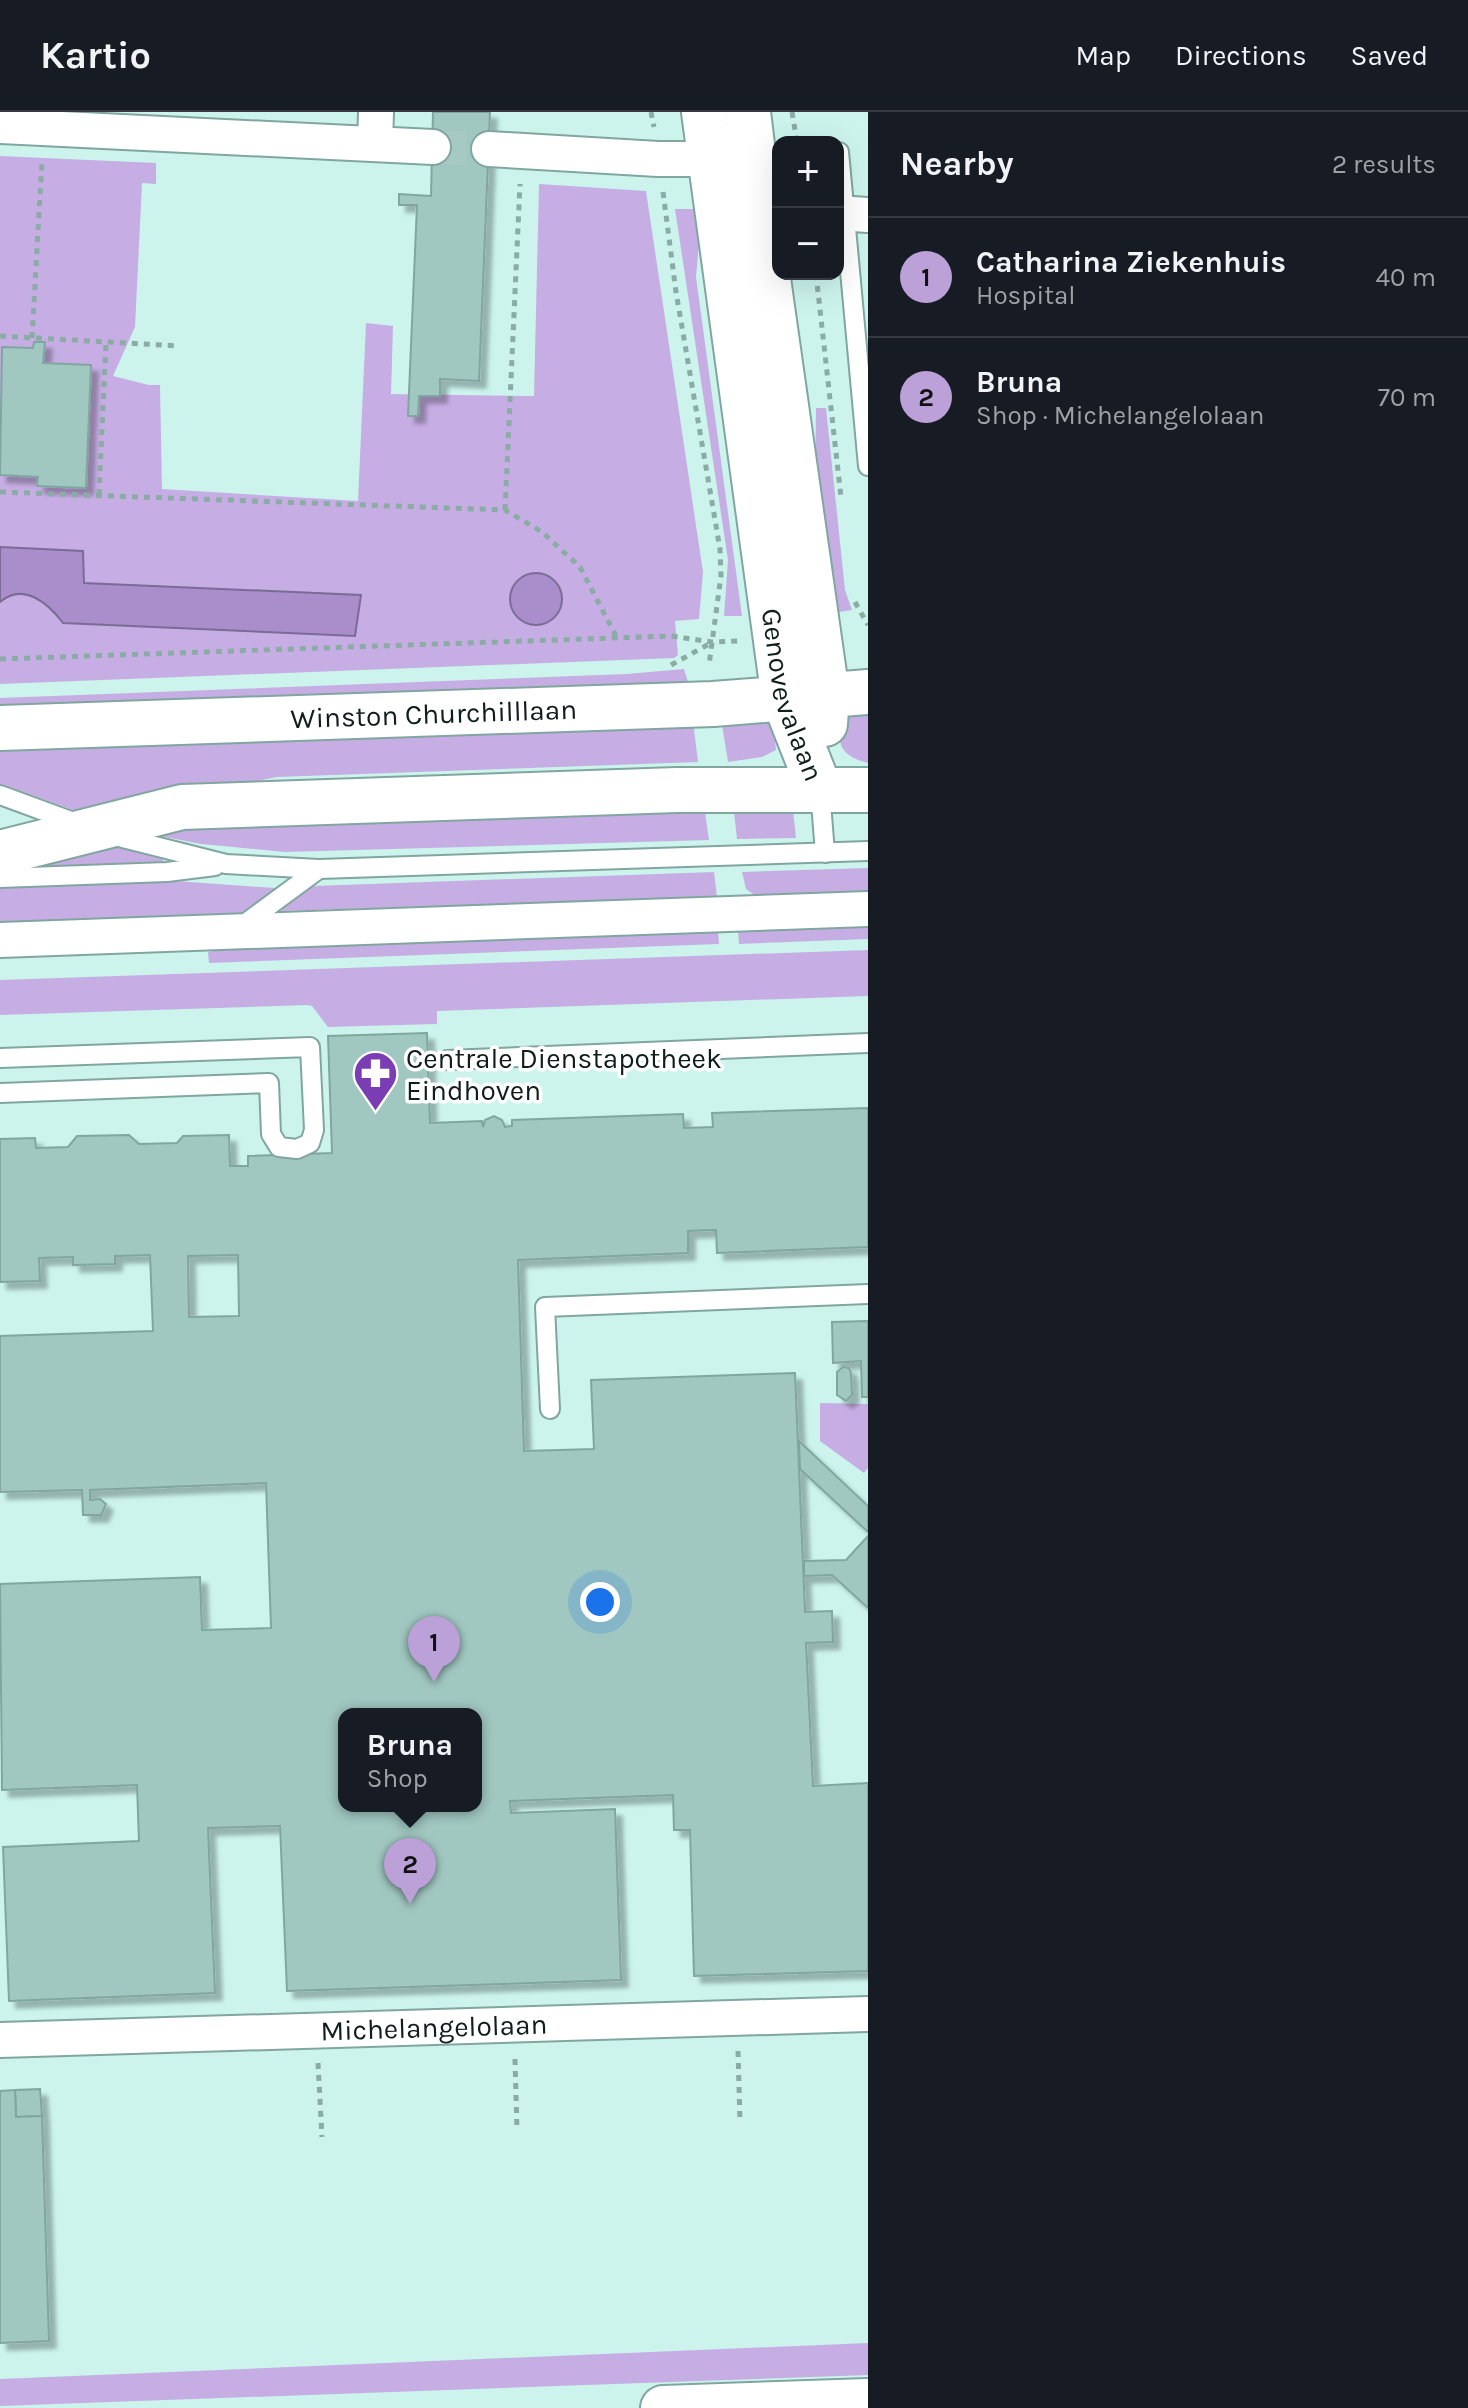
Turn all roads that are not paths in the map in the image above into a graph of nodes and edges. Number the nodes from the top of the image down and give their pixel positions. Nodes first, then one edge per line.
1 (704, 112) edge
2 (748, 112) edge
3 (149, 122) edge
4 (0, 126) edge
5 (375, 128) edge
6 (433, 147) tunnel mouth
7 (505, 150) tunnel mouth
8 (711, 159) junction
9 (844, 180) edge
10 (850, 214) edge
11 (868, 466) edge
12 (848, 694) edge
13 (784, 699) junction
14 (0, 728) edge
15 (820, 790) junction
16 (868, 790) edge
17 (0, 795) edge
18 (91, 829) junction
19 (868, 851) edge
20 (0, 853) edge
21 (825, 853) junction
22 (226, 864) junction
23 (319, 869) junction
24 (0, 878) edge
25 (868, 909) edge
26 (233, 932) junction
27 (0, 940) edge
28 (868, 1043) edge
29 (267, 1048) junction
30 (0, 1058) edge
31 (447, 1060) dead end
32 (269, 1083) junction
33 (0, 1093) edge
34 (868, 1294) edge
35 (550, 1409) dead end
36 (868, 2014) edge
37 (0, 2040) edge
38 (868, 2401) edge
39 (663, 2408) edge

1 - 8 main road, Genovevalaan
2 - 12 main road, Genovevalaan
3 - 4 street
3 - 5 street
5 - 6 street
7 - 8 street
8 - 13 main road, Genovevalaan
9 - 10 lane
10 - 11 lane
12 - 13 main road, Winston Churchilllaan
12 - 15 main road, Genovevalaan
13 - 14 main road, Winston Churchilllaan
13 - 15 main road, Genovevalaan
15 - 16 main road
15 - 18 main road
15 - 21 lane
17 - 18 lane
18 - 20 main road
18 - 22 lane
19 - 21 lane
21 - 23 lane
22 - 23 lane
22 - 24 lane
23 - 26 lane
25 - 26 street
26 - 27 street
28 - 31 lane
29 - 30 lane
29 - 32 lane
29 - 32 lane
32 - 33 lane
34 - 35 lane
36 - 37 street, Michelangelolaan
38 - 39 main road

